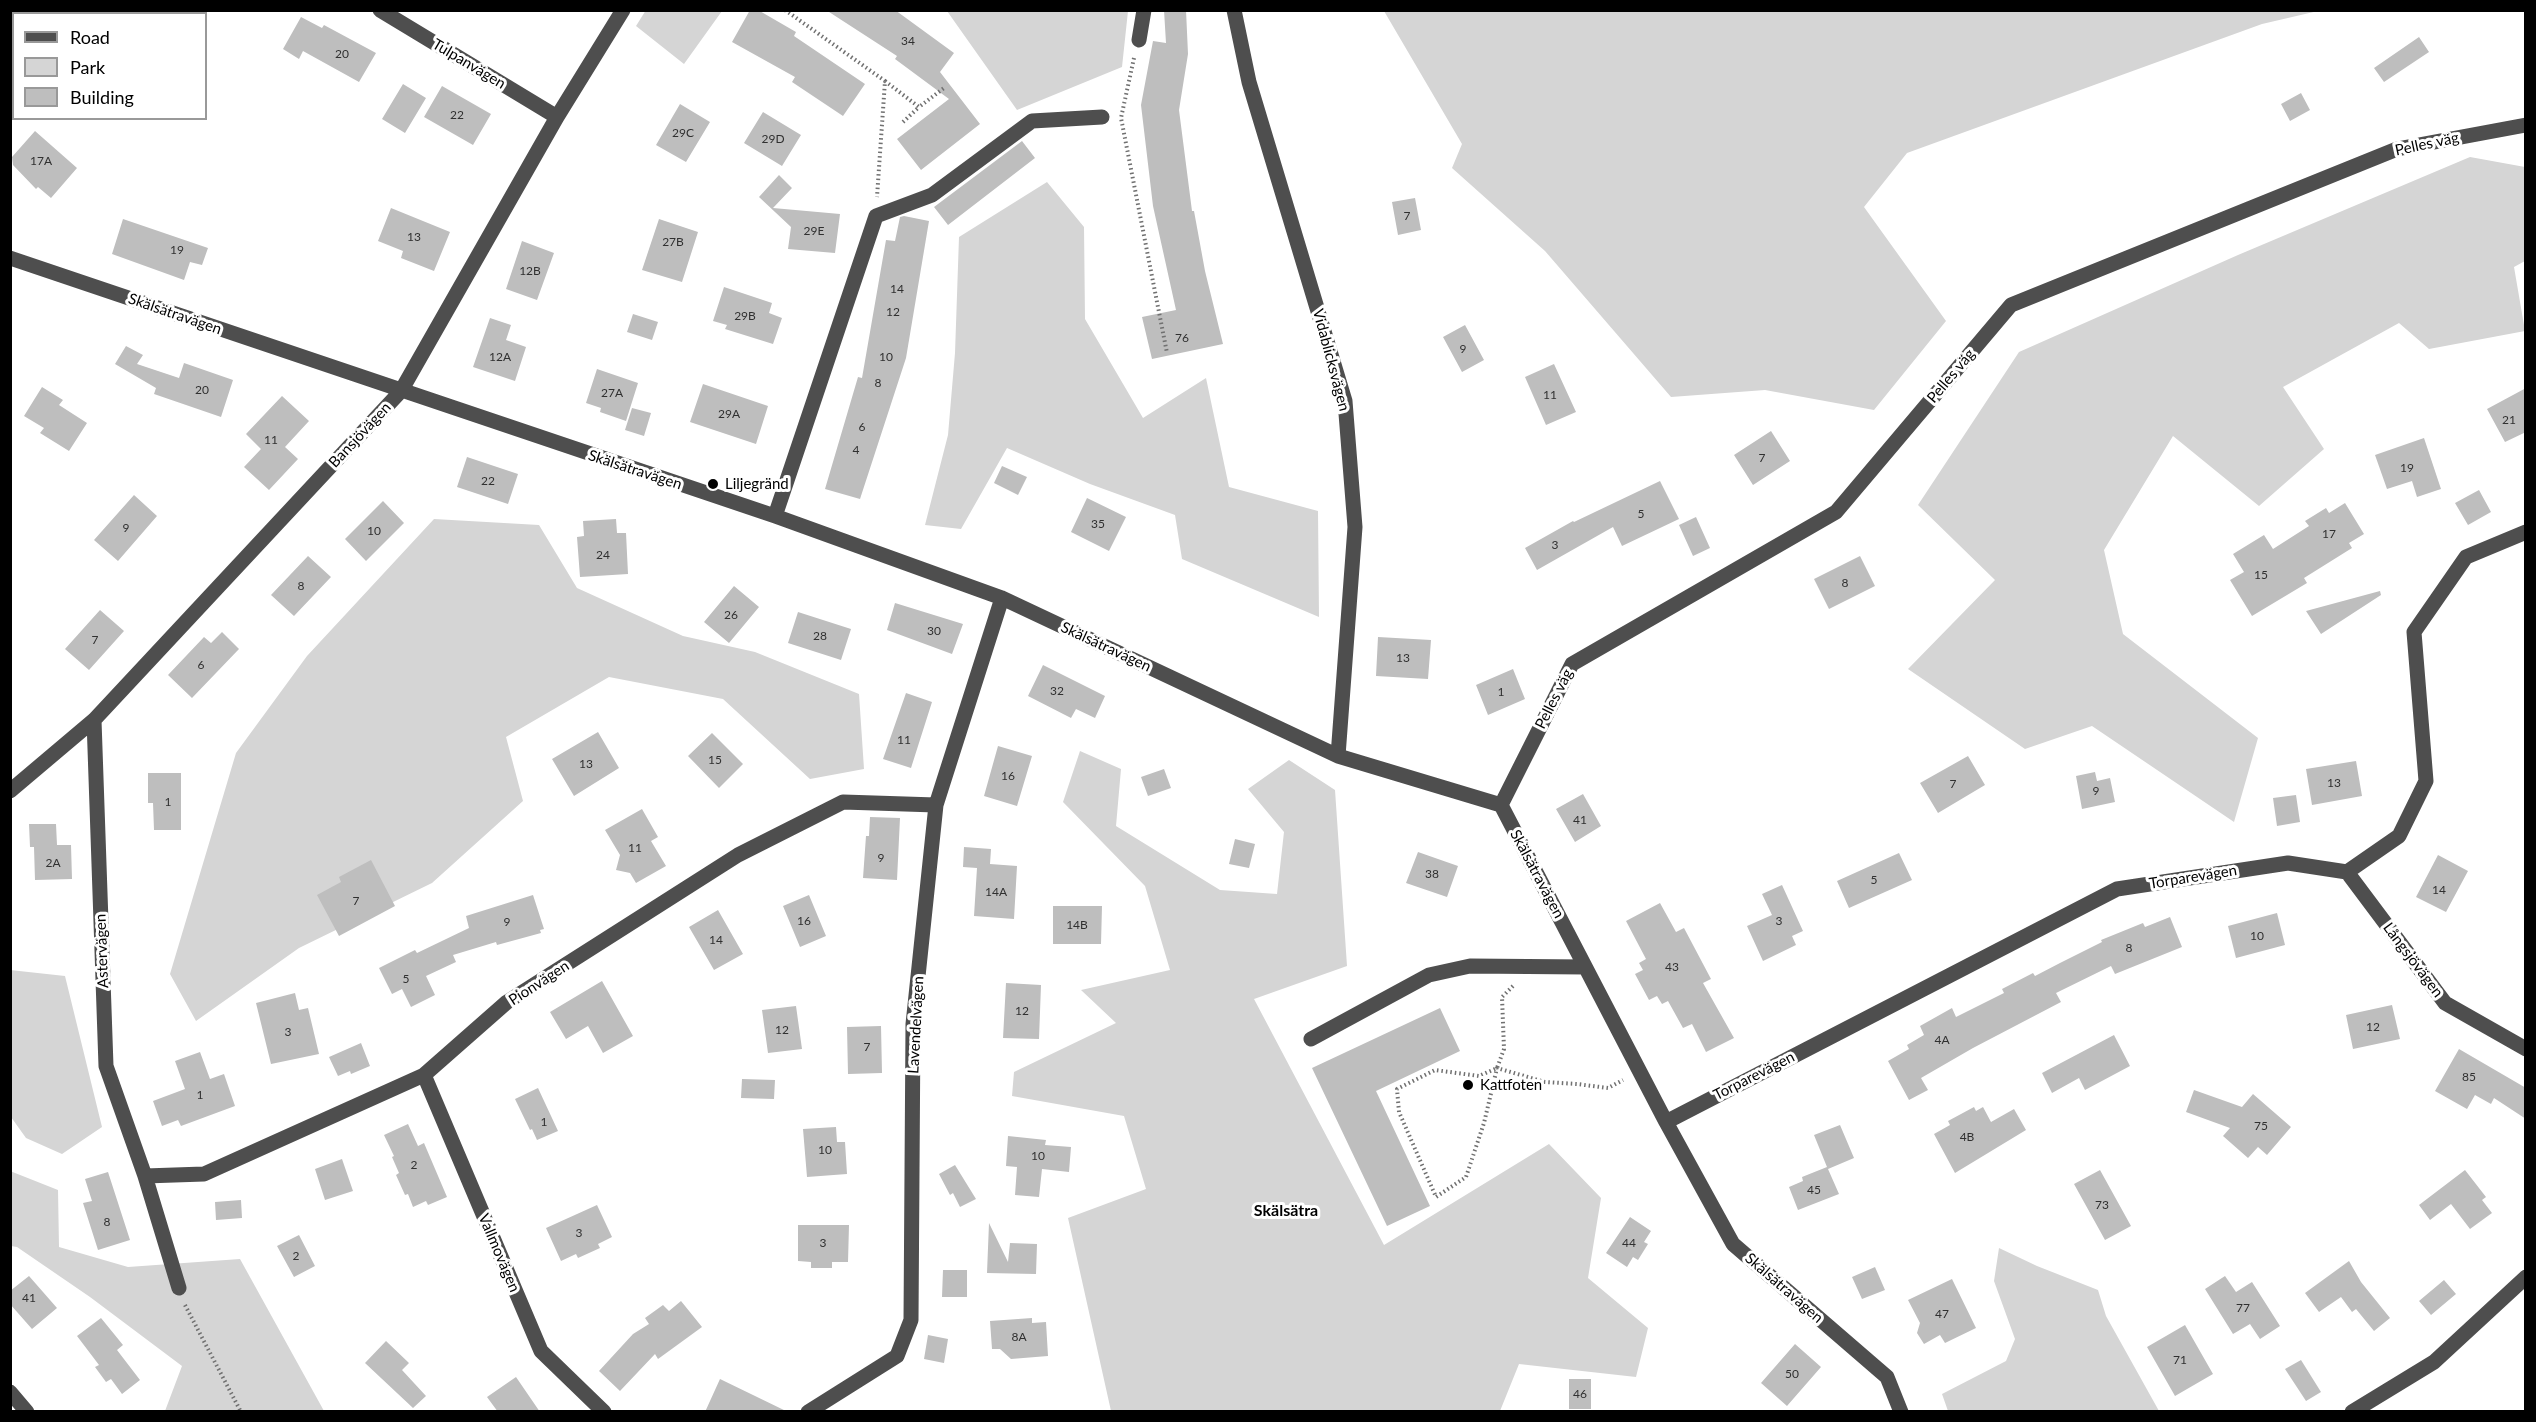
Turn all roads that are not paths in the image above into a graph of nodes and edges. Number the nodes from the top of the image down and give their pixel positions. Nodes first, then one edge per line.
1 (380, 10) edge
2 (623, 10) edge
3 (1143, 10) edge
4 (1234, 10) edge
5 (1139, 40) road end
6 (557, 117) junction
7 (1102, 117) dead end
8 (2526, 125) edge
9 (10, 258) edge
10 (400, 391) junction
11 (775, 516) junction
12 (2526, 532) edge
13 (1002, 598) junction
14 (94, 720) junction
15 (1338, 756) junction
16 (10, 791) edge
17 (936, 805) junction
18 (1501, 805) junction
19 (2347, 872) junction
20 (1585, 967) junction
21 (1311, 1039) dead end
22 (2526, 1049) edge
23 (424, 1075) junction
24 (1666, 1122) junction
25 (145, 1176) junction
26 (2526, 1277) edge
27 (179, 1288) road end
28 (10, 1392) edge
29 (27, 1412) edge
30 (604, 1412) edge
31 (808, 1412) edge
32 (1901, 1412) edge
33 (2352, 1412) edge

1 - 6 street, Tulpanvägen
2 - 6 street, Bansjövägen
3 - 5 street
4 - 15 street, Vidablicksvägen
6 - 10 street, Bansjövägen
7 - 11 street
8 - 18 street, Pelles väg
9 - 10 street, Skälsätravägen
10 - 11 street, Skälsätravägen
10 - 14 street, Bansjövägen
11 - 13 street, Skälsätravägen
12 - 19 street
13 - 15 street, Skälsätravägen
13 - 17 street, Lavendelvägen
14 - 16 street, Bansjövägen
14 - 25 street, Astervägen
15 - 18 street, Skälsätravägen
17 - 23 street, Pionvägen
17 - 31 street, Lavendelvägen
18 - 20 street, Skälsätravägen
19 - 22 street, Långsjövägen
19 - 24 street, Torparevägen
20 - 21 street
20 - 24 street, Skälsätravägen
23 - 25 street, Pionvägen
23 - 30 street, Vallmovägen
24 - 32 street, Skälsätravägen
25 - 27 street, Astervägen
26 - 33 street
28 - 29 street

